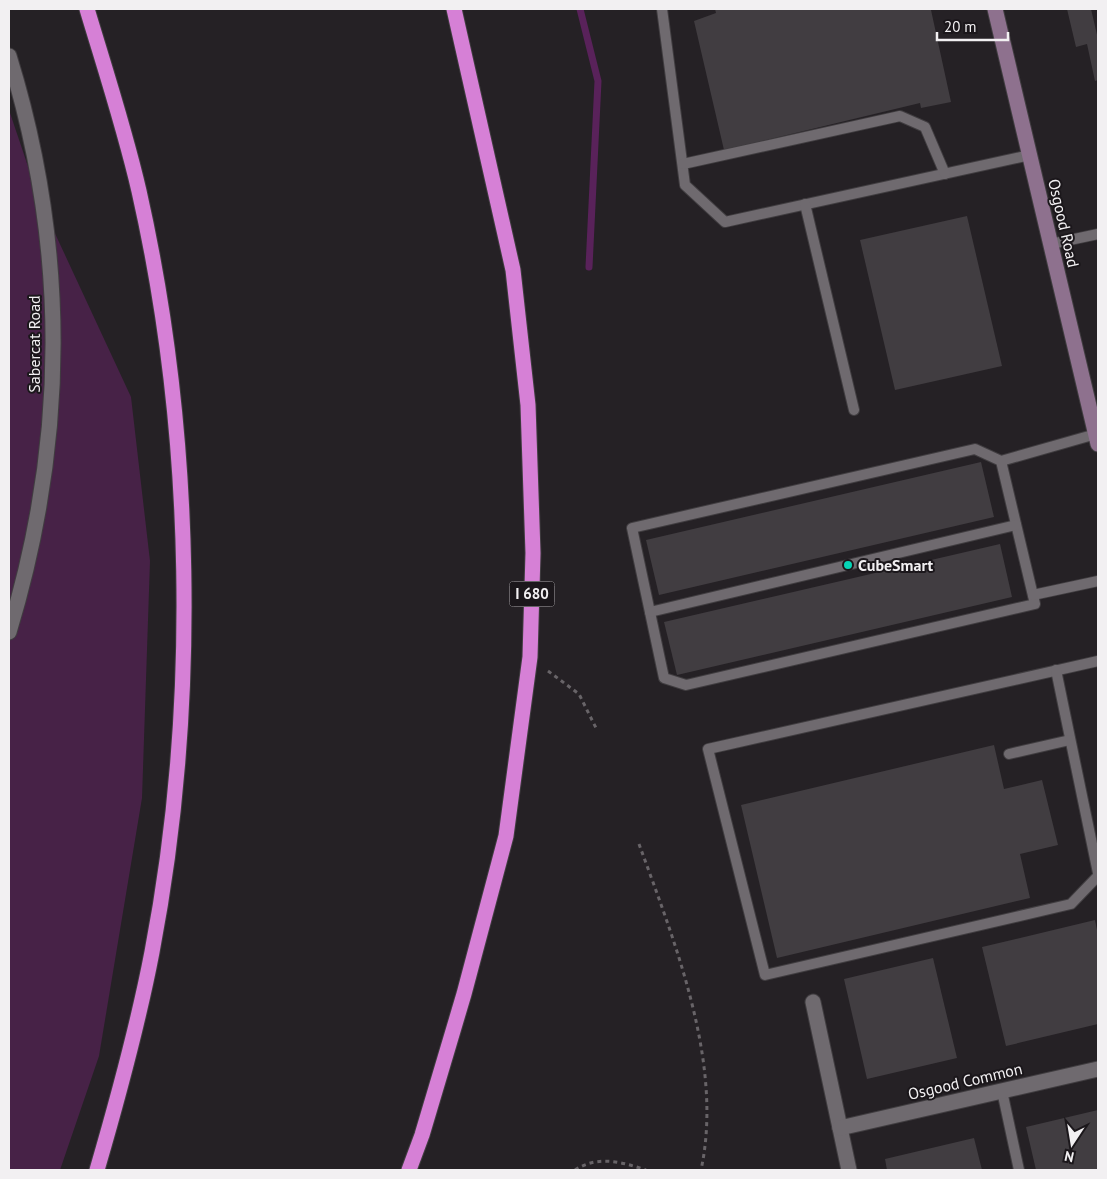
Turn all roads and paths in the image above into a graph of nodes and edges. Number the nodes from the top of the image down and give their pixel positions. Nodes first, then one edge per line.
1 (87, 9) edge
2 (454, 9) edge
3 (662, 9) edge
4 (995, 9) edge
5 (9, 56) edge
6 (1030, 155) junction
7 (683, 164) junction
8 (944, 174) junction
9 (805, 204) junction
10 (1098, 234) edge
11 (1051, 244) junction
12 (854, 410) dead end
13 (1097, 439) edge
14 (1001, 461) junction
15 (1016, 525) junction
16 (1098, 581) edge
17 (1034, 600) junction
18 (650, 612) junction
19 (9, 632) edge
20 (530, 657) junction
21 (1098, 661) edge
22 (1056, 670) junction
23 (596, 728) dead end
24 (1070, 740) junction
25 (1009, 754) dead end
26 (639, 844) dead end
27 (1098, 874) edge
28 (813, 1002) dead end
29 (1098, 1070) edge
30 (1002, 1091) junction
31 (840, 1128) junction
32 (97, 1170) edge
33 (409, 1170) edge
34 (576, 1170) edge
35 (646, 1170) edge
36 (701, 1170) edge
37 (849, 1170) edge
38 (1019, 1170) edge

1 - 32 highway
2 - 20 highway, I 680
3 - 7 lane
4 - 6 main road, Osgood Road
5 - 19 street, Sabercat Road
6 - 8 lane
6 - 11 main road, Osgood Road
7 - 8 lane
7 - 9 lane
8 - 9 lane
9 - 12 lane
10 - 11 lane
11 - 13 main road, Osgood Road
13 - 14 lane
14 - 15 lane
14 - 18 lane
15 - 17 lane
15 - 18 lane
16 - 17 lane
17 - 18 lane
20 - 23 path
20 - 33 highway, I 680
21 - 22 lane
22 - 24 lane
22 - 27 lane
24 - 25 lane
24 - 27 lane
26 - 36 path
28 - 31 street
29 - 30 street, Osgood Common
30 - 31 street, Osgood Common
30 - 38 lane
31 - 37 street
34 - 35 path

